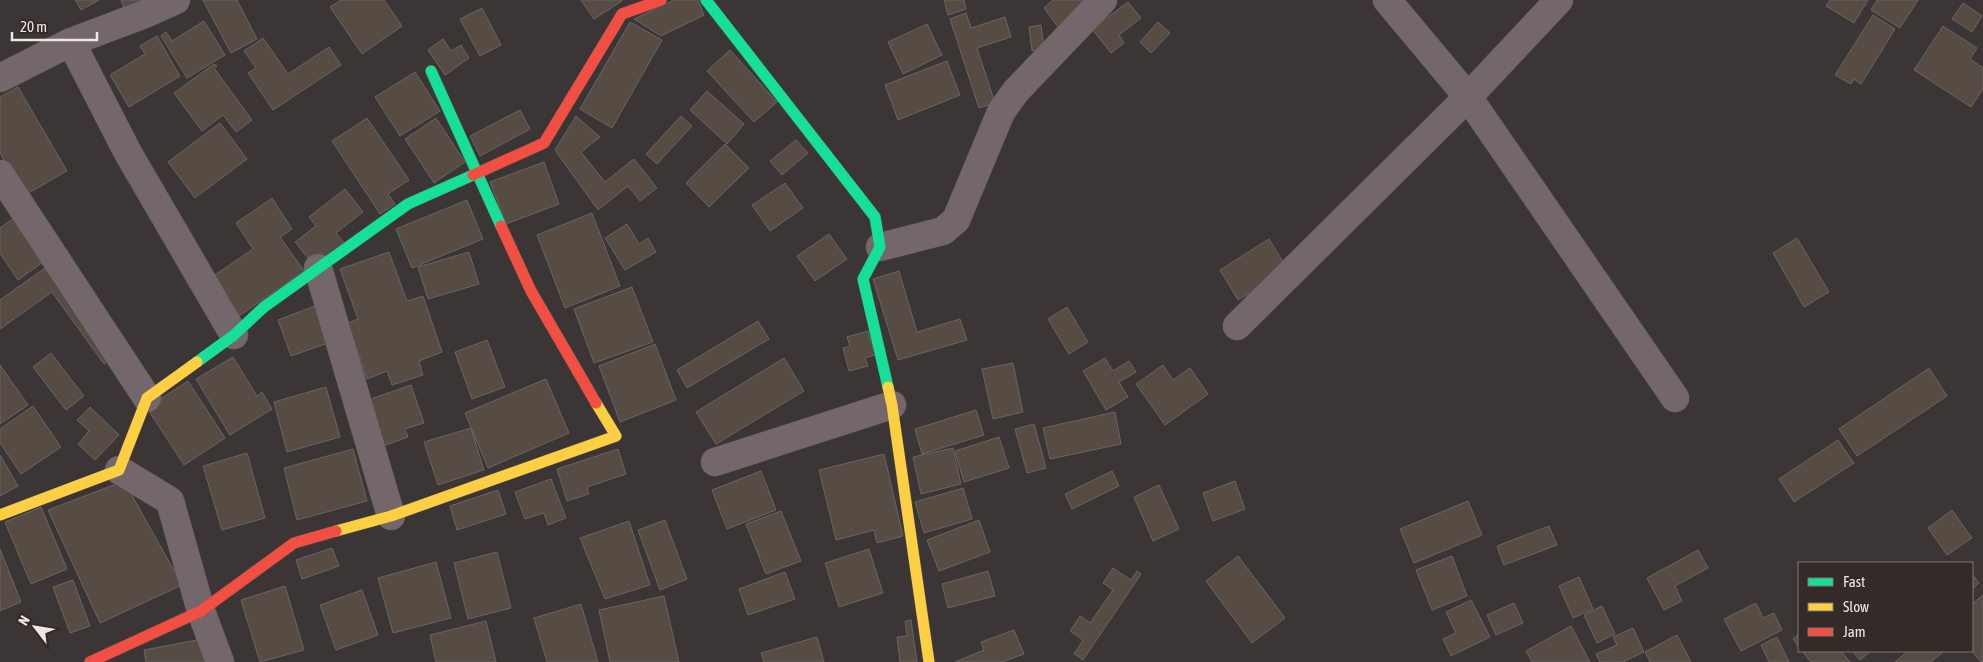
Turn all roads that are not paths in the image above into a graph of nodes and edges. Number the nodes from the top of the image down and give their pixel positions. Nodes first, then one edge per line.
1 (176, 0) edge
2 (661, 0) edge
3 (706, 0) edge
4 (1103, 0) edge
5 (1387, 0) edge
6 (1559, 0) edge
7 (72, 42) junction
8 (431, 71) dead end
9 (0, 78) edge
10 (1468, 98) junction
11 (0, 174) edge
12 (477, 174) junction
13 (880, 247) junction
14 (318, 268) junction
15 (1237, 326) dead end
16 (234, 335) junction
17 (147, 398) junction
18 (1675, 398) dead end
19 (892, 405) junction
20 (715, 462) dead end
21 (119, 470) junction
22 (0, 515) edge
23 (391, 516) junction
24 (201, 612) junction
25 (90, 662) edge
26 (220, 662) edge
27 (929, 662) edge

1 - 7 street
2 - 12 street
3 - 13 street
4 - 13 street
5 - 10 street
6 - 10 street
7 - 9 street
7 - 16 street
8 - 12 street
10 - 15 street
10 - 18 street
11 - 17 street
12 - 14 street
12 - 23 street
13 - 19 street
14 - 16 street
14 - 23 street
16 - 17 street
17 - 21 street
19 - 20 street
19 - 27 street
21 - 22 street
21 - 24 street
23 - 24 street
24 - 25 street
24 - 26 street

